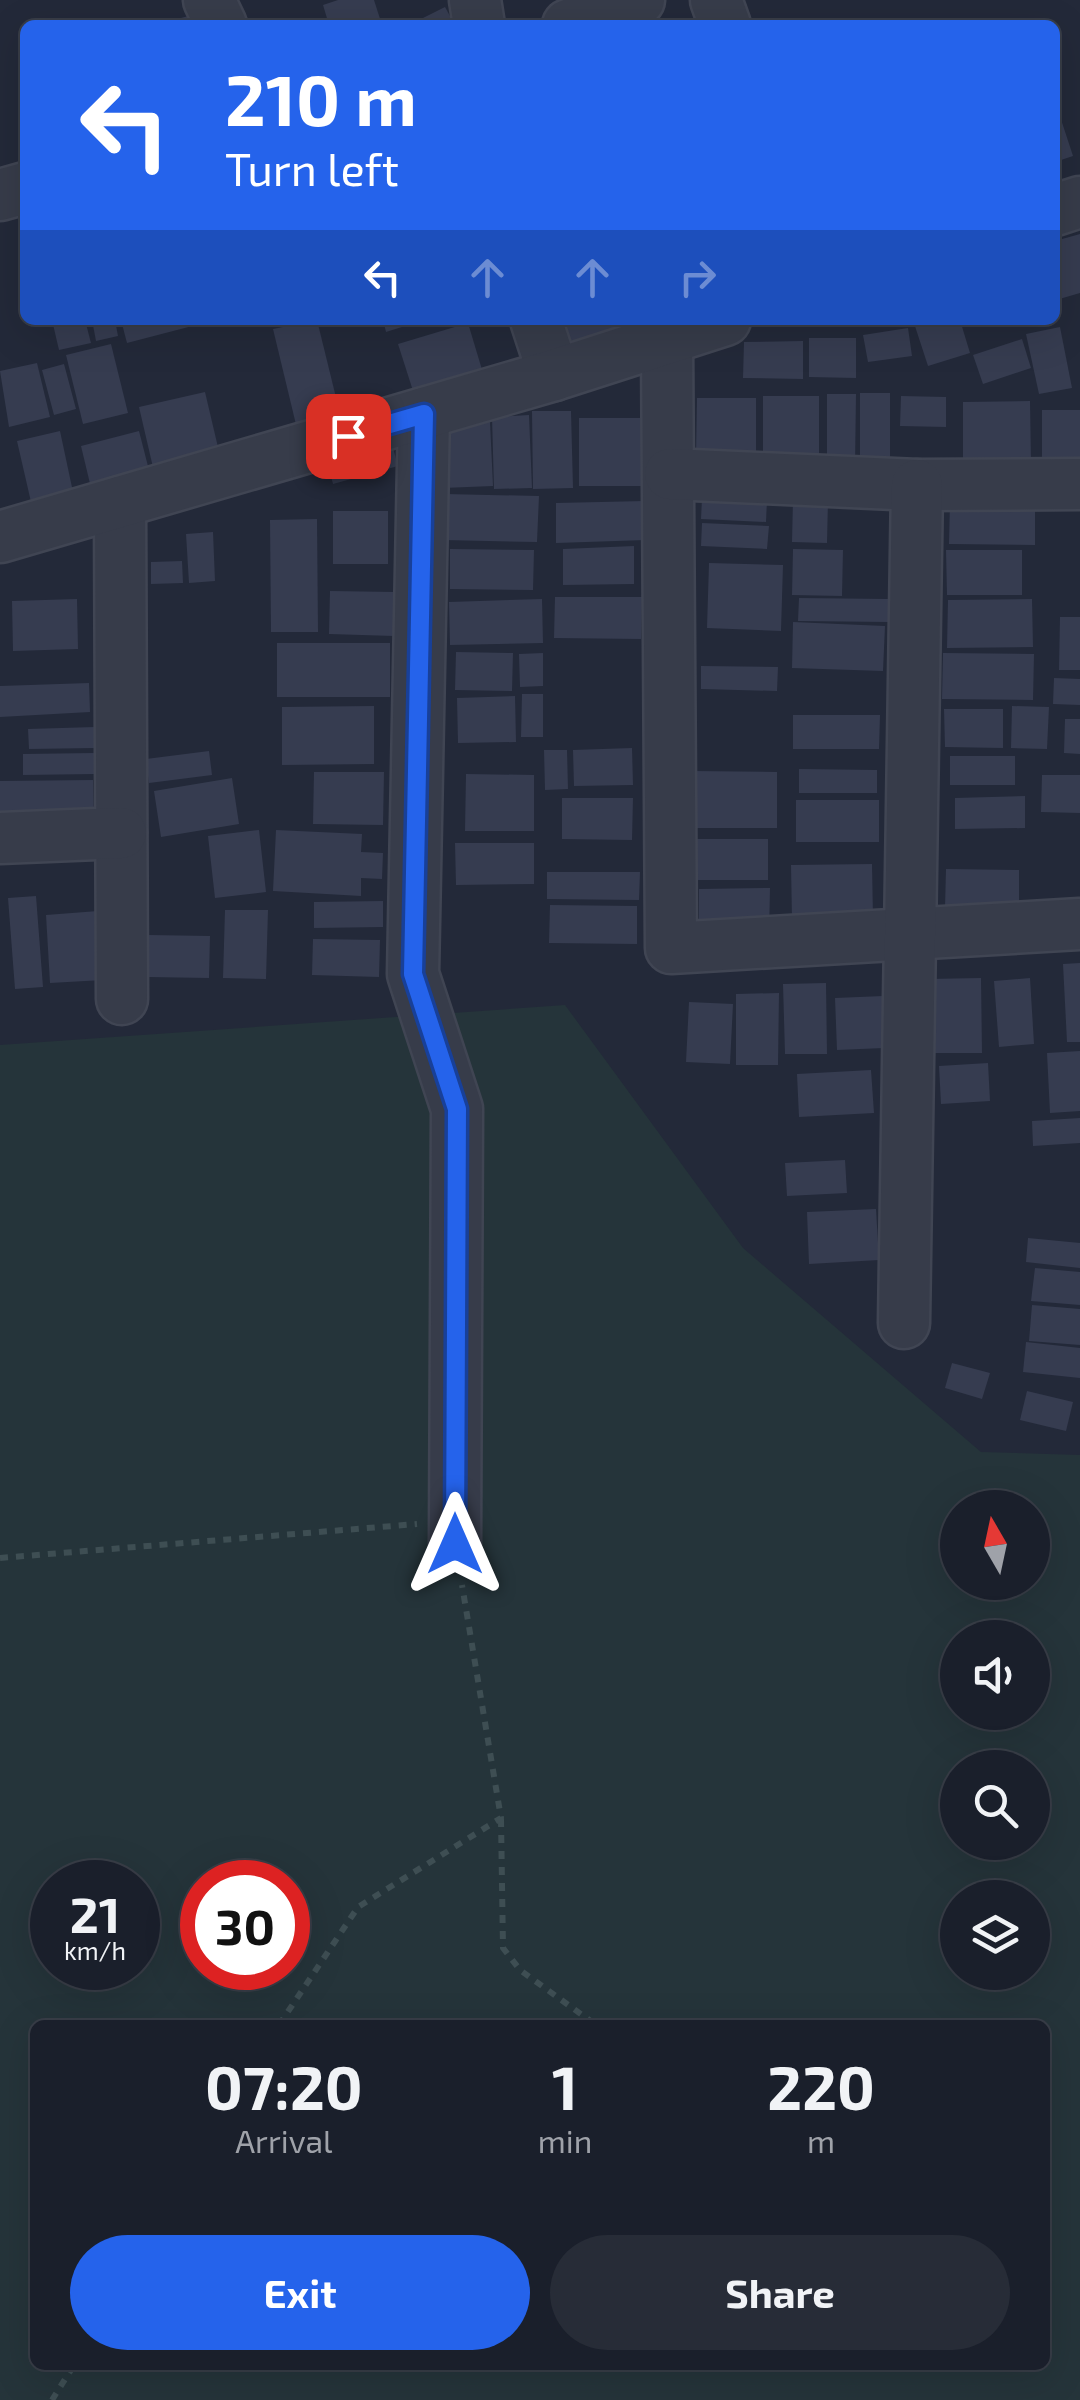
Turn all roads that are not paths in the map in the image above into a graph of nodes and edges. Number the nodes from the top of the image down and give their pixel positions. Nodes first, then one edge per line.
1 (640, 0) edge
2 (582, 20) edge
3 (538, 325) edge
4 (711, 325) edge
5 (667, 341) junction
6 (554, 376) junction
7 (424, 414) junction
8 (670, 474) junction
9 (917, 484) junction
10 (1080, 484) edge
11 (120, 502) junction
12 (4, 521) edge
13 (122, 833) junction
14 (0, 838) edge
15 (1080, 924) edge
16 (908, 936) junction
17 (122, 999) dead end
18 (904, 1323) dead end
19 (455, 1544) road end

1 - 2 street
3 - 6 street
4 - 5 street
5 - 6 street
5 - 8 street
6 - 7 street
7 - 11 street
7 - 19 street
8 - 9 street
8 - 16 street
9 - 10 street
9 - 16 street
11 - 12 street
11 - 13 street
13 - 14 street
13 - 17 street
15 - 16 street
16 - 18 street

